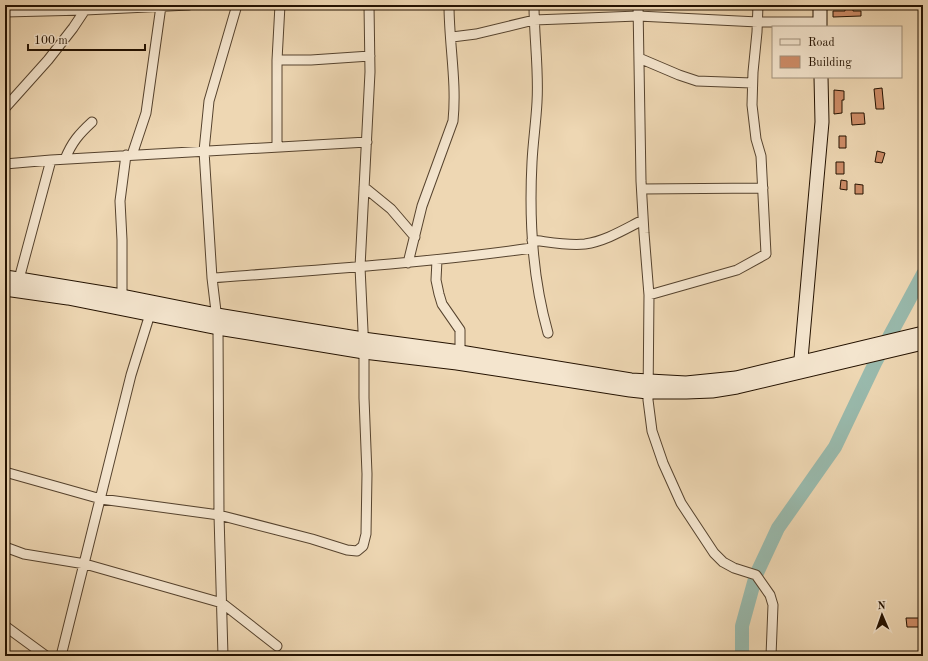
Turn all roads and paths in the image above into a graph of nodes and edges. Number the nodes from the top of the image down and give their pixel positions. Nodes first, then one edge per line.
1 (189, 5) edge
2 (237, 5) edge
3 (280, 5) edge
4 (369, 5) edge
5 (449, 5) edge
6 (534, 5) edge
7 (638, 5) edge
8 (758, 5) edge
9 (820, 5) edge
10 (161, 6) junction
11 (87, 8) edge
12 (5, 12) edge
13 (638, 16) junction
14 (534, 20) junction
15 (758, 22) junction
16 (820, 24) edge
17 (452, 37) junction
18 (370, 56) junction
19 (639, 58) junction
20 (277, 60) junction
21 (821, 78) edge
22 (752, 83) junction
23 (5, 108) edge
24 (92, 122) dead end
25 (367, 142) junction
26 (277, 147) junction
27 (204, 151) junction
28 (129, 155) junction
29 (65, 159) junction
30 (51, 160) junction
31 (5, 164) edge
32 (364, 187) junction
33 (763, 188) junction
34 (642, 189) junction
35 (643, 220) junction
36 (414, 237) junction
37 (532, 244) junction
38 (437, 260) junction
39 (408, 263) junction
40 (360, 267) junction
41 (5, 277) edge
42 (19, 278) junction
43 (212, 278) junction
44 (5, 289) edge
45 (649, 295) junction
46 (122, 296) junction
47 (150, 314) junction
48 (218, 322) junction
49 (548, 333) dead end
50 (923, 333) edge
51 (923, 343) edge
52 (364, 345) junction
53 (460, 352) junction
54 (832, 359) junction
55 (800, 367) junction
56 (648, 387) junction
57 (5, 472) edge
58 (101, 499) junction
59 (219, 515) junction
60 (5, 547) edge
61 (85, 564) junction
62 (222, 603) junction
63 (5, 626) edge
64 (276, 646) dead end
65 (46, 656) edge
66 (61, 656) edge
67 (223, 656) edge
68 (771, 656) edge

1 - 10 street
2 - 27 street
3 - 20 street
4 - 18 street
5 - 17 street
6 - 14 street
7 - 13 street
8 - 15 street
9 - 16 main road
10 - 11 street
10 - 28 street
11 - 12 street
11 - 23 street
13 - 14 street
13 - 15 street
13 - 19 street
14 - 17 street
14 - 37 street
15 - 16 street
15 - 22 street
17 - 36 street
18 - 20 street
18 - 25 street
19 - 22 street
19 - 34 street
20 - 26 street
21 - 55 main road
22 - 33 street
24 - 29 street
25 - 26 street
25 - 32 street
26 - 27 street
27 - 28 street
27 - 43 street
28 - 29 street
28 - 46 street
29 - 30 street
30 - 31 street
30 - 42 street
32 - 36 street
32 - 40 street
33 - 34 street
33 - 45 street
34 - 35 street
35 - 37 street
35 - 45 street
36 - 39 street
37 - 38 street
37 - 49 street
38 - 39 street
38 - 53 street
39 - 40 street
40 - 43 street
40 - 52 street
41 - 42 main road
42 - 46 main road
43 - 48 street
44 - 47 main road
45 - 56 street
46 - 48 main road
47 - 48 main road
47 - 58 street
48 - 52 main road
48 - 59 street
50 - 54 main road
51 - 54 main road
52 - 53 main road
52 - 56 main road
52 - 59 street
53 - 56 main road
54 - 55 main road
55 - 56 main road
56 - 68 street
57 - 58 street
58 - 59 street
58 - 61 street
59 - 62 street
60 - 61 street
61 - 62 street
61 - 66 street
62 - 64 street
62 - 67 street
63 - 65 street

